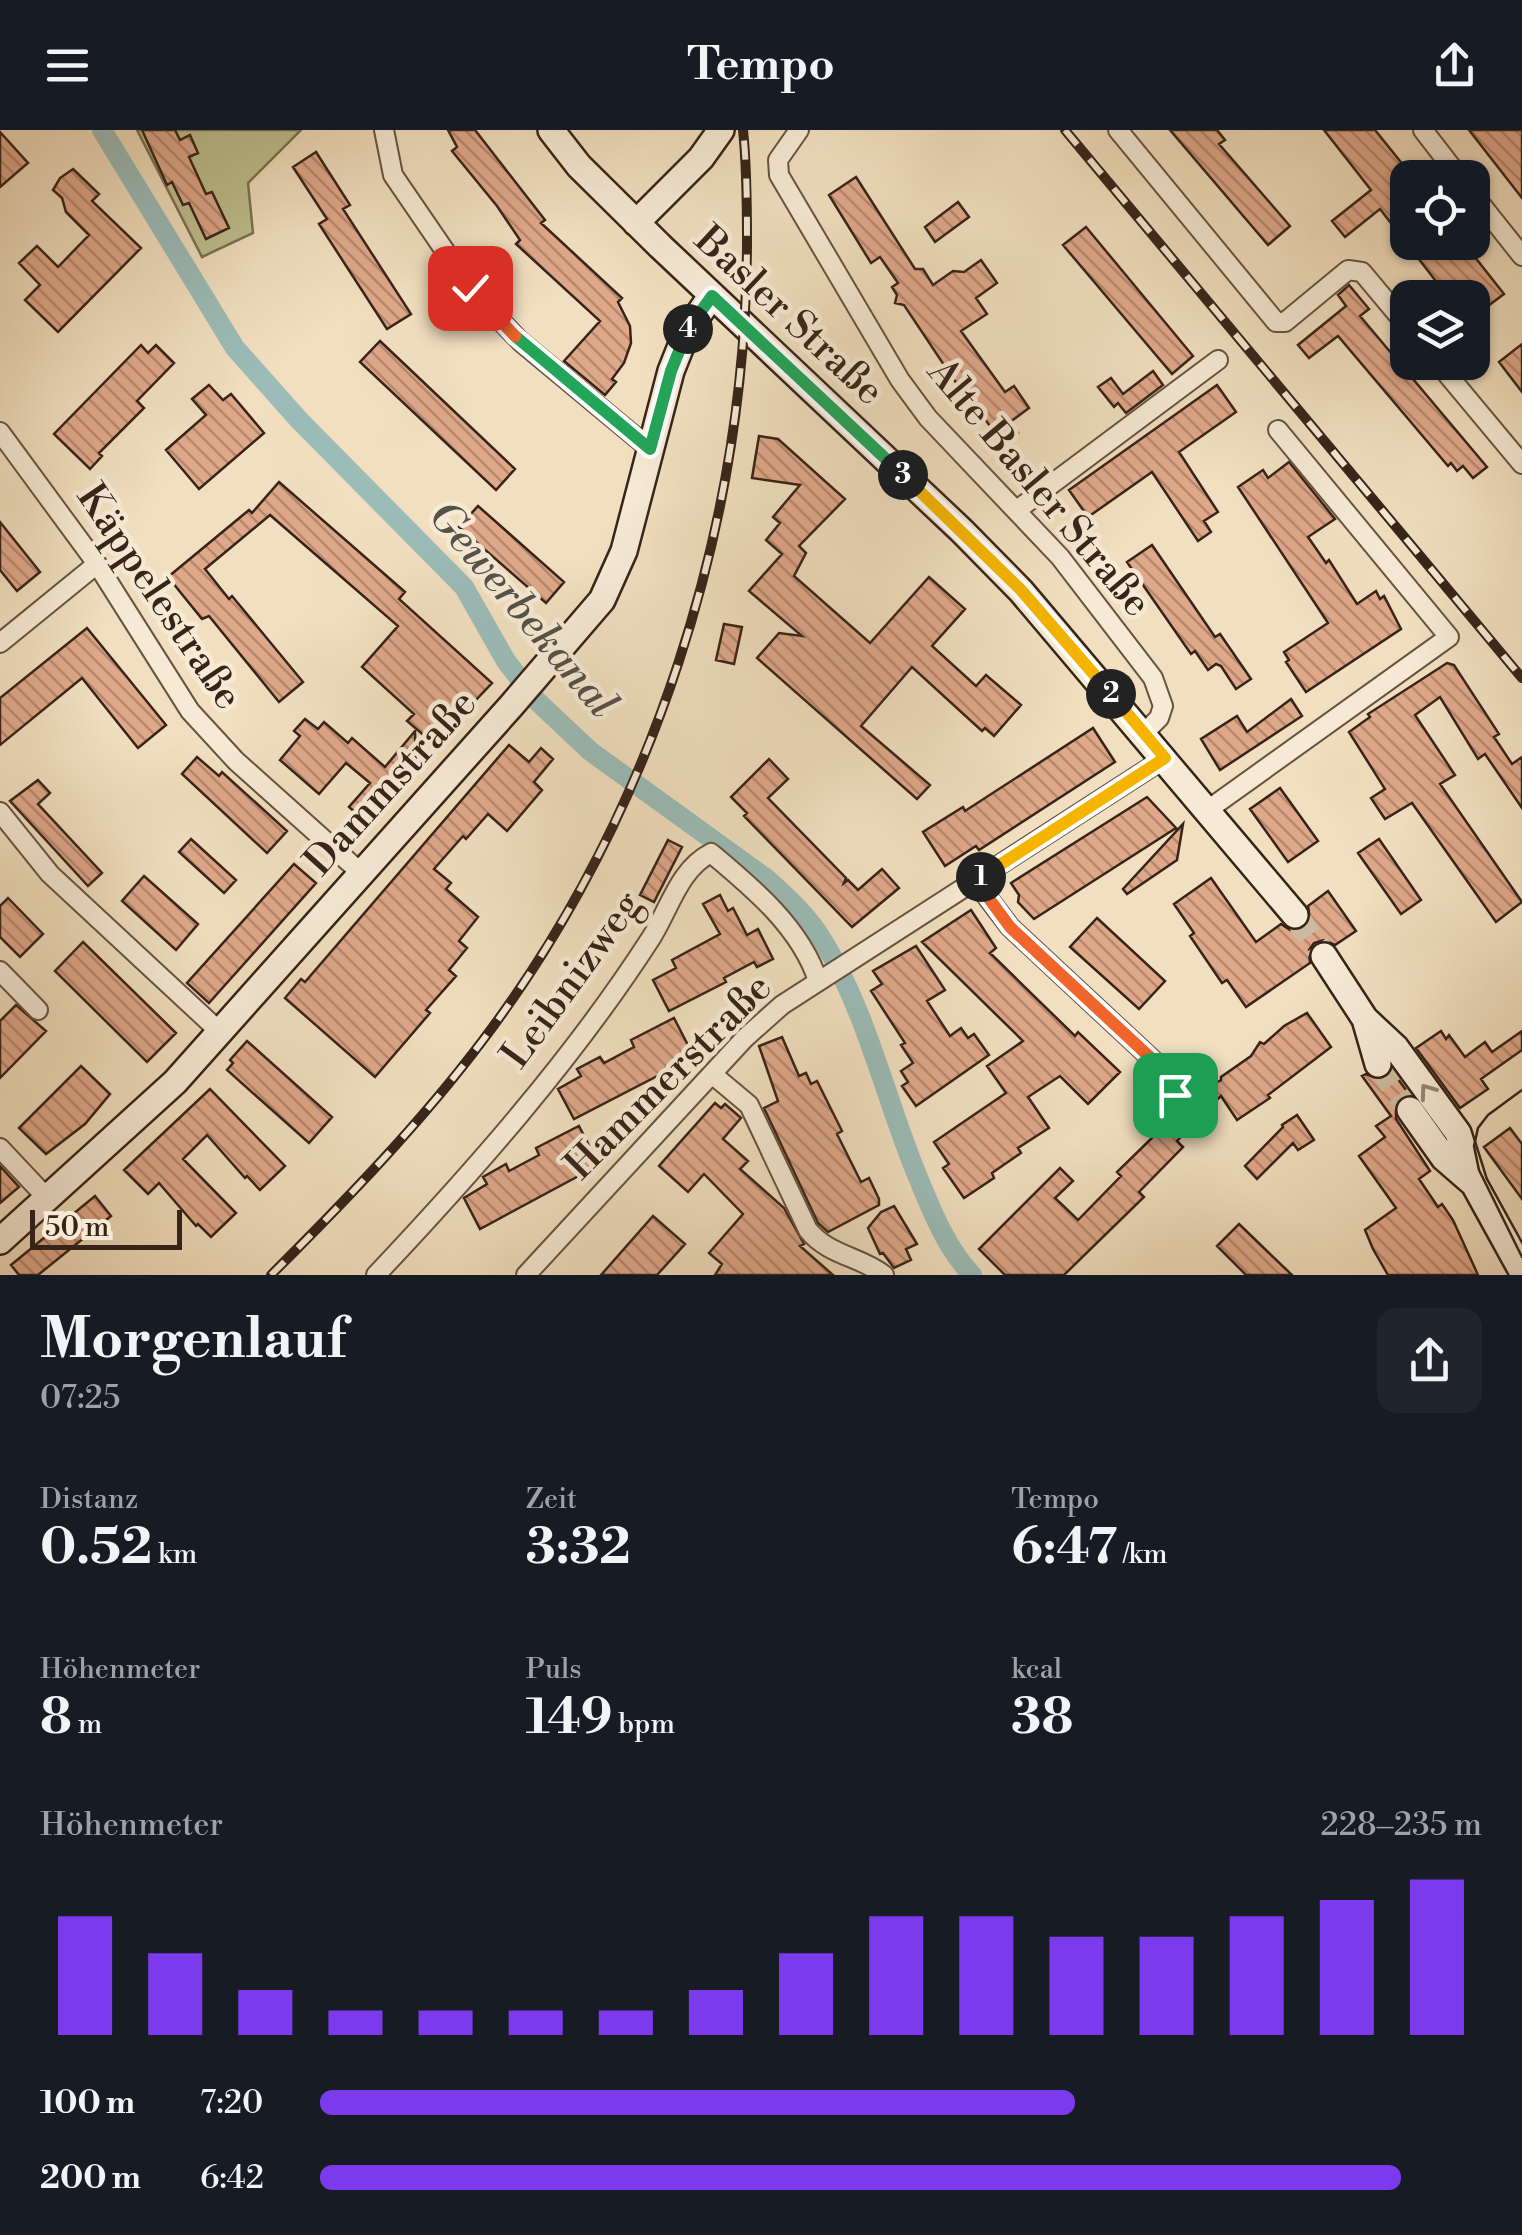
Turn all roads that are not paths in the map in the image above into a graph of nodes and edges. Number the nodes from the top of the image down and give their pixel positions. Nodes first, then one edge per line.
1 (384, 130) edge
2 (552, 130) edge
3 (721, 130) edge
4 (800, 130) edge
5 (1118, 130) edge
6 (1423, 130) edge
7 (1446, 160) edge
8 (1490, 216) edge
9 (636, 222) junction
10 (1522, 256) edge
11 (712, 296) junction
12 (1390, 305) edge
13 (1218, 360) dead end
14 (1452, 380) edge
15 (1278, 430) dead end
16 (0, 432) edge
17 (650, 449) junction
18 (1522, 464) edge
19 (1016, 510) junction
20 (97, 564) junction
21 (0, 643) edge
22 (1144, 733) junction
23 (1165, 758) junction
24 (1208, 809) junction
25 (0, 812) edge
26 (360, 872) junction
27 (976, 881) junction
28 (1295, 916) tunnel mouth
29 (1324, 956) tunnel mouth
30 (0, 971) edge
31 (822, 979) junction
32 (38, 1010) dead end
33 (220, 1032) junction
34 (712, 1074) junction
35 (1175, 1095) dead end
36 (1410, 1110) tunnel mouth
37 (0, 1148) edge
38 (1474, 1184) junction
39 (47, 1198) junction
40 (0, 1240) edge
41 (1522, 1271) edge
42 (376, 1275) edge
43 (526, 1275) edge
44 (884, 1275) edge

1 - 17 street
2 - 9 main road, Basler Straße
3 - 9 main road
4 - 19 street, Alte Basler Straße
5 - 12 street
6 - 7 street
8 - 10 street
9 - 11 main road, Basler Straße
11 - 17 main road, Dammstraße
11 - 22 main road, Basler Straße
13 - 19 street
14 - 18 street
15 - 24 street
16 - 20 street, Käppelestraße
17 - 26 main road, Dammstraße
19 - 22 street, Alte Basler Straße
20 - 21 street
20 - 26 street, Käppelestraße
22 - 23 main road, Basler Straße
23 - 24 main road, Basler Straße
23 - 27 street, Hammerstraße
24 - 28 main road, Basler Straße
25 - 33 street
26 - 33 main road, Dammstraße
27 - 31 street, Hammerstraße
27 - 35 street
38 -> 29 main road
30 - 32 street
31 - 34 street, Hammerstraße
31 - 42 street, Leibnizweg
33 - 39 main road, Dammstraße
34 - 43 street, Hammerstraße
34 - 44 street
36 - 38 main road
37 - 39 street
38 - 41 main road
39 - 40 main road, Dammstraße

